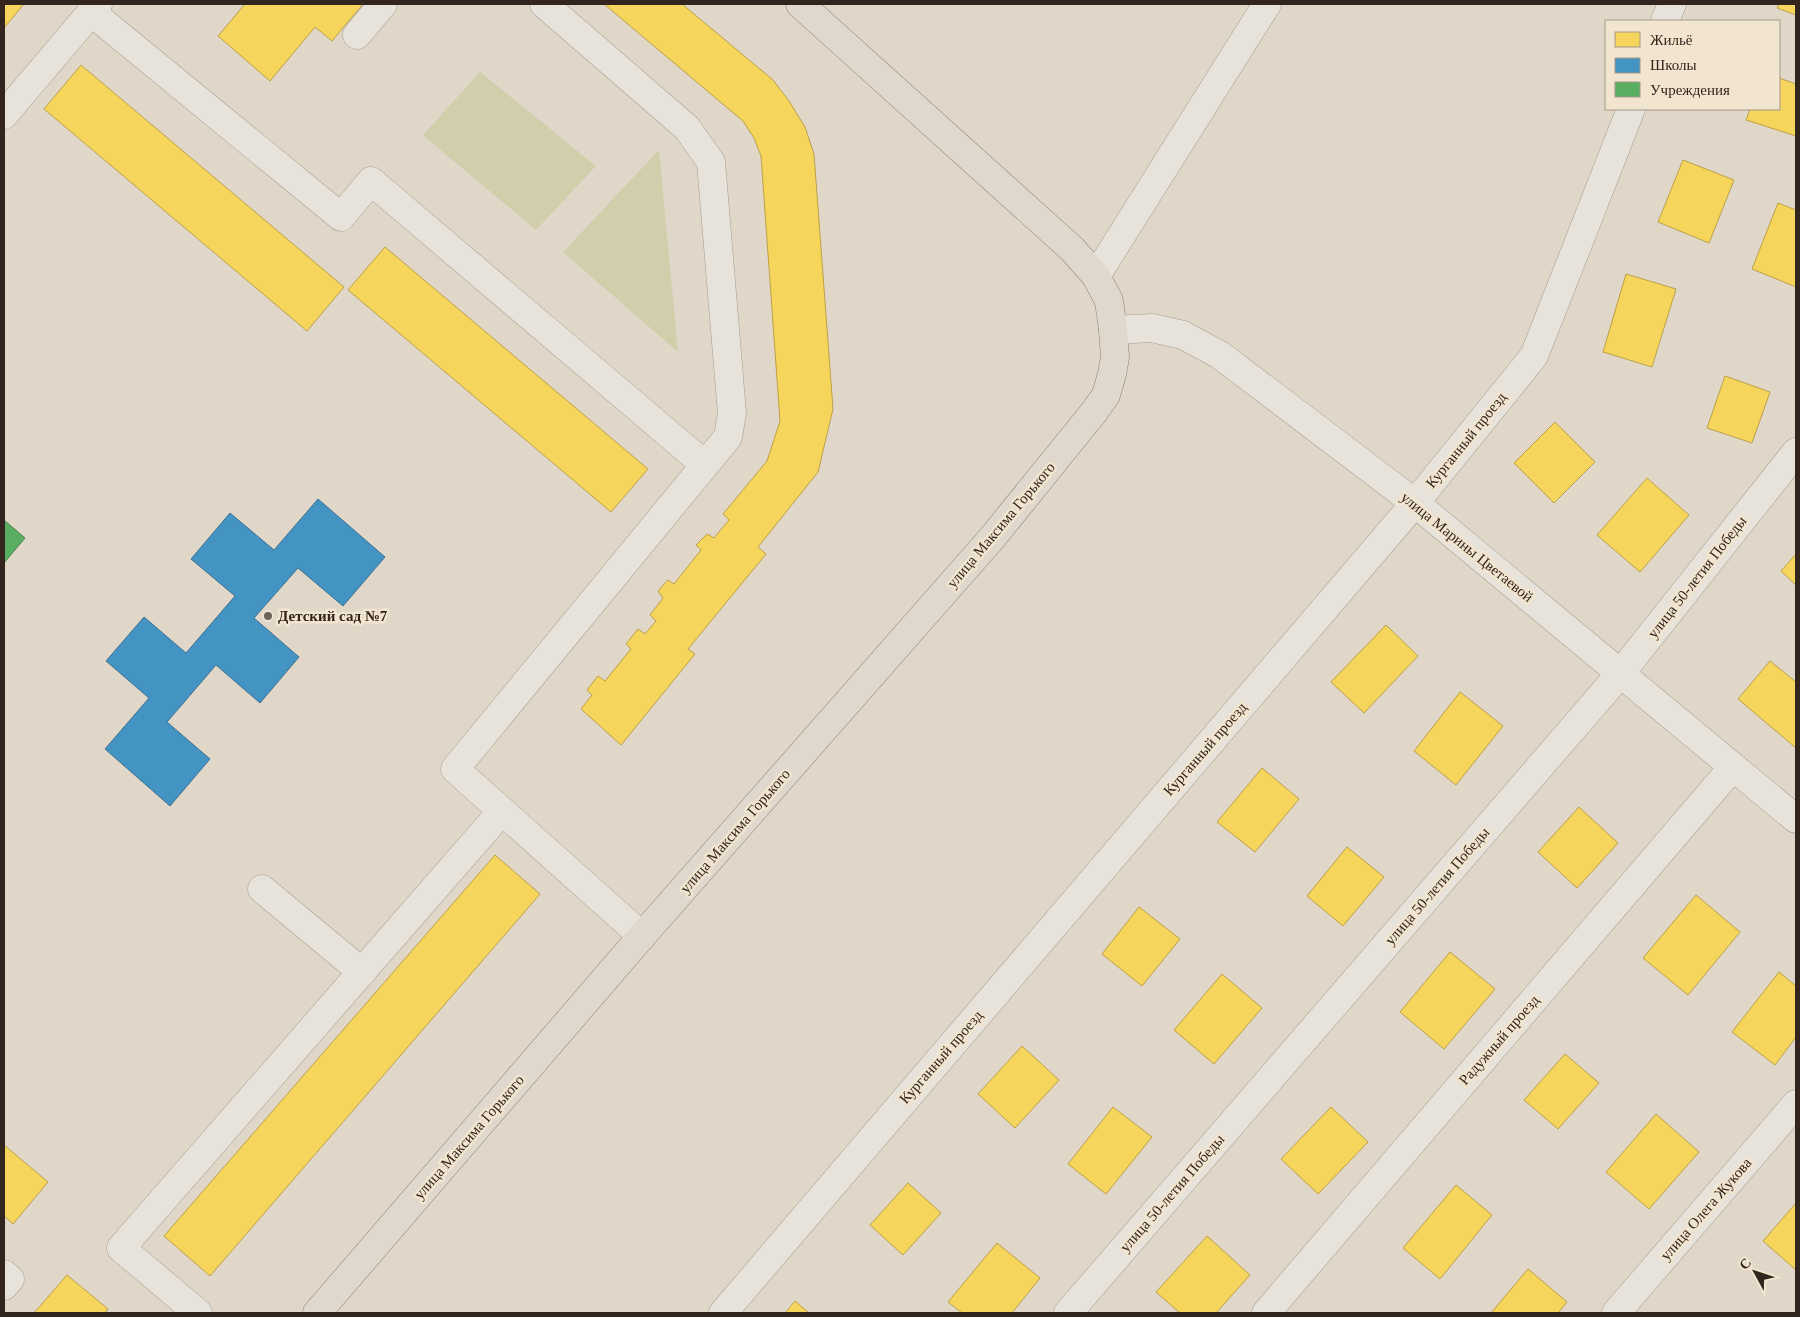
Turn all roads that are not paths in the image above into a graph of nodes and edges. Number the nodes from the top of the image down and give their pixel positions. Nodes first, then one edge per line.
1 (383, 4) edge
2 (544, 4) edge
3 (800, 4) edge
4 (1267, 4) edge
5 (1672, 4) edge
6 (94, 8) edge
7 (1665, 20) edge
8 (357, 35) dead end
9 (1631, 110) edge
10 (4, 115) edge
11 (1096, 276) junction
12 (1113, 330) junction
13 (1796, 452) edge
14 (704, 464) junction
15 (1415, 503) junction
16 (1620, 674) junction
17 (1733, 767) junction
18 (502, 811) junction
19 (1796, 819) edge
20 (262, 889) dead end
21 (642, 936) junction
22 (362, 972) junction
23 (1796, 1104) edge
24 (4, 1274) edge
25 (4, 1286) edge
26 (198, 1313) edge
27 (317, 1313) edge
28 (723, 1313) edge
29 (1068, 1313) edge
30 (1266, 1313) edge
31 (1616, 1313) edge

1 - 8 street
2 - 14 street
3 - 11 main road, улица Максима Горького
4 - 11 street
5 - 7 street
6 - 10 street
6 - 14 street
9 - 15 street, Курганный проезд
11 - 12 main road, улица Максима Горького
12 - 15 street, улица Марины Цветаевой
12 - 21 main road, улица Максима Горького
13 - 16 street, улица 50-летия Победы
14 - 18 street
15 - 16 street, улица Марины Цветаевой
15 - 28 street, Курганный проезд
16 - 17 street, улица Марины Цветаевой
16 - 29 street, улица 50-летия Победы
17 - 19 street, улица Марины Цветаевой
17 - 30 street, Радужный проезд
18 - 21 street
18 - 22 street
20 - 22 street
21 - 27 main road, улица Максима Горького
22 - 26 street
23 - 31 street, улица Олега Жукова
24 - 25 street

